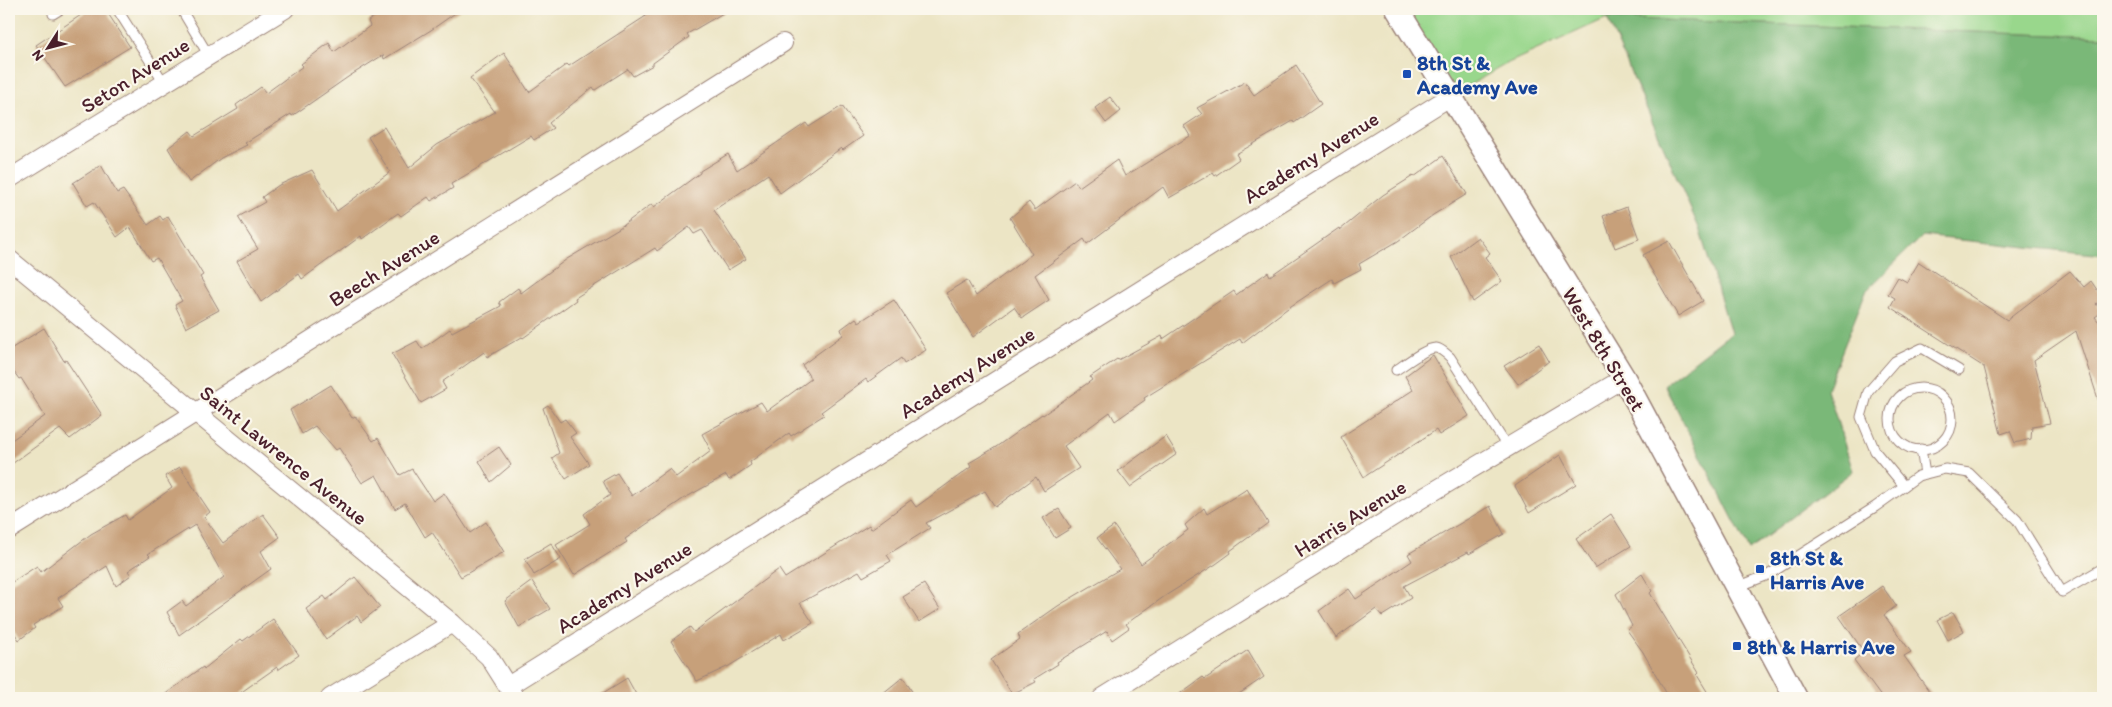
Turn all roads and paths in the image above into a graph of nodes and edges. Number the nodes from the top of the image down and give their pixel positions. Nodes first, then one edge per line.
1 (117, 9) edge
2 (181, 9) edge
3 (285, 9) edge
4 (1397, 9) edge
5 (783, 43) dead end
6 (209, 56) junction
7 (164, 83) junction
8 (1451, 96) junction
9 (9, 179) edge
10 (9, 260) edge
11 (1396, 370) dead end
12 (1959, 370) dead end
13 (1624, 378) junction
14 (197, 412) junction
15 (1508, 448) junction
16 (1921, 449) junction
17 (1925, 474) junction
18 (1904, 486) junction
19 (9, 530) edge
20 (2103, 568) edge
21 (1736, 587) junction
22 (452, 623) junction
23 (512, 692) edge
24 (330, 698) edge
25 (1102, 698) edge
26 (1796, 698) edge

1 - 7 lane
2 - 6 lane
3 - 6 street, Seton Avenue
4 - 8 street, West 8th Street
5 - 14 street, Beech Avenue
6 - 7 street, Seton Avenue
7 - 9 street, Seton Avenue
8 - 13 street, West 8th Street
8 - 23 street, Academy Avenue
10 - 14 street, Saint Lawrence Avenue
11 - 15 lane
12 - 18 lane
13 - 15 street, Harris Avenue
13 - 21 street, West 8th Street
14 - 19 street, Beech Avenue
14 - 22 street, Saint Lawrence Avenue
15 - 25 street, Harris Avenue
16 - 16 lane
16 - 17 lane
17 - 18 lane
17 - 20 lane
18 - 21 lane
21 - 26 street, West 8th Street
22 - 23 street, Saint Lawrence Avenue
22 - 24 street

